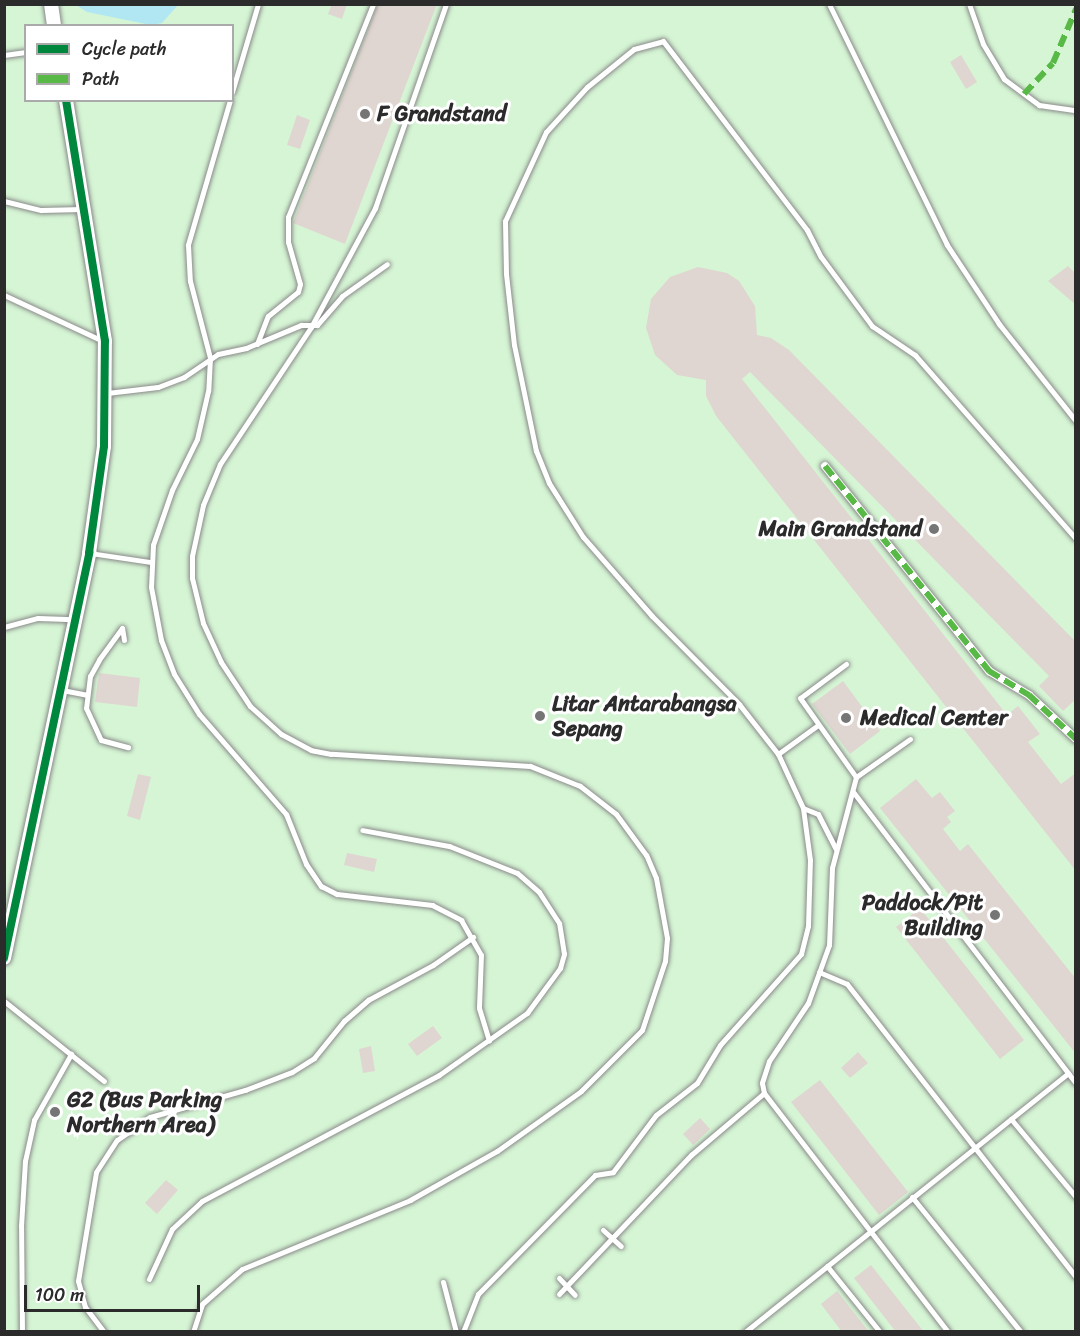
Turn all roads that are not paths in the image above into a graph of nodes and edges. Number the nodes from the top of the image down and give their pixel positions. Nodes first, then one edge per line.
1 (51, 4) edge
2 (258, 4) edge
3 (373, 4) edge
4 (446, 4) edge
5 (829, 4) edge
6 (969, 4) edge
7 (54, 24) edge
8 (24, 52) edge
9 (4, 55) edge
10 (234, 85) edge
11 (66, 102) edge
12 (229, 102) edge
13 (1076, 110) edge
14 (4, 201) edge
15 (84, 208) junction
16 (387, 264) dead end
17 (4, 295) edge
18 (311, 327) junction
19 (105, 341) junction
20 (257, 344) junction
21 (210, 358) junction
22 (107, 393) junction
23 (1076, 421) edge
24 (825, 466) dead end
25 (1076, 539) edge
26 (89, 553) junction
27 (150, 562) junction
28 (76, 620) junction
29 (4, 627) edge
30 (124, 640) dead end
31 (846, 664) dead end
32 (62, 690) junction
33 (87, 695) junction
34 (818, 725) junction
35 (910, 739) dead end
36 (1074, 739) edge
37 (128, 747) dead end
38 (778, 754) junction
39 (856, 777) junction
40 (854, 793) junction
41 (803, 808) junction
42 (362, 830) dead end
43 (836, 849) junction
44 (473, 937) junction
45 (4, 958) edge
46 (819, 972) junction
47 (4, 1001) edge
48 (489, 1041) junction
49 (71, 1054) junction
50 (1068, 1073) junction
51 (104, 1081) dead end
52 (1076, 1083) edge
53 (764, 1093) junction
54 (1011, 1119) junction
55 (974, 1147) junction
56 (912, 1197) junction
57 (1076, 1197) edge
58 (603, 1230) dead end
59 (870, 1230) junction
60 (612, 1238) junction
61 (621, 1246) dead end
62 (827, 1266) junction
63 (1076, 1277) edge
64 (559, 1278) dead end
65 (149, 1279) dead end
66 (443, 1282) dead end
67 (567, 1286) junction
68 (559, 1294) dead end
69 (575, 1295) dead end
70 (22, 1332) edge
71 (104, 1332) edge
72 (193, 1332) edge
73 (456, 1332) edge
74 (463, 1332) edge
75 (745, 1332) edge
76 (880, 1332) edge
77 (948, 1332) edge
78 (1021, 1332) edge

1 - 7 street
2 - 10 lane
3 - 20 lane
4 - 18 lane
5 - 23 lane
6 - 13 lane
8 - 9 lane
11 - 15 street
12 - 21 lane
14 - 15 lane
15 - 19 street
16 - 18 lane
17 - 19 lane
18 - 20 lane
18 - 72 lane
19 - 22 street
20 - 21 lane
21 - 22 lane
21 - 27 lane
22 - 26 street
24 - 36 street
25 - 38 lane
26 - 27 lane
26 - 28 street
27 - 44 lane
28 - 29 lane
28 - 32 street
30 - 33 lane
31 - 34 lane
32 - 33 lane
32 - 45 street
33 - 37 lane
34 - 38 lane
34 - 39 lane
35 - 39 lane
38 - 41 lane
39 - 40 lane
40 - 43 lane
40 - 50 lane
41 - 43 lane
41 - 74 lane
42 - 48 lane
43 - 46 lane
44 - 48 lane
44 - 71 lane
46 - 53 lane
46 - 55 lane
47 - 49 lane
48 - 65 lane
49 - 51 lane
49 - 70 lane
50 - 52 lane
50 - 54 lane
53 - 59 lane
53 - 60 lane
54 - 55 lane
54 - 57 lane
55 - 56 lane
55 - 63 lane
56 - 59 lane
56 - 78 lane
58 - 60 lane
59 - 62 lane
59 - 77 lane
60 - 61 lane
60 - 67 lane
62 - 75 lane
62 - 76 lane
64 - 67 lane
66 - 73 lane
67 - 68 lane
67 - 69 lane

